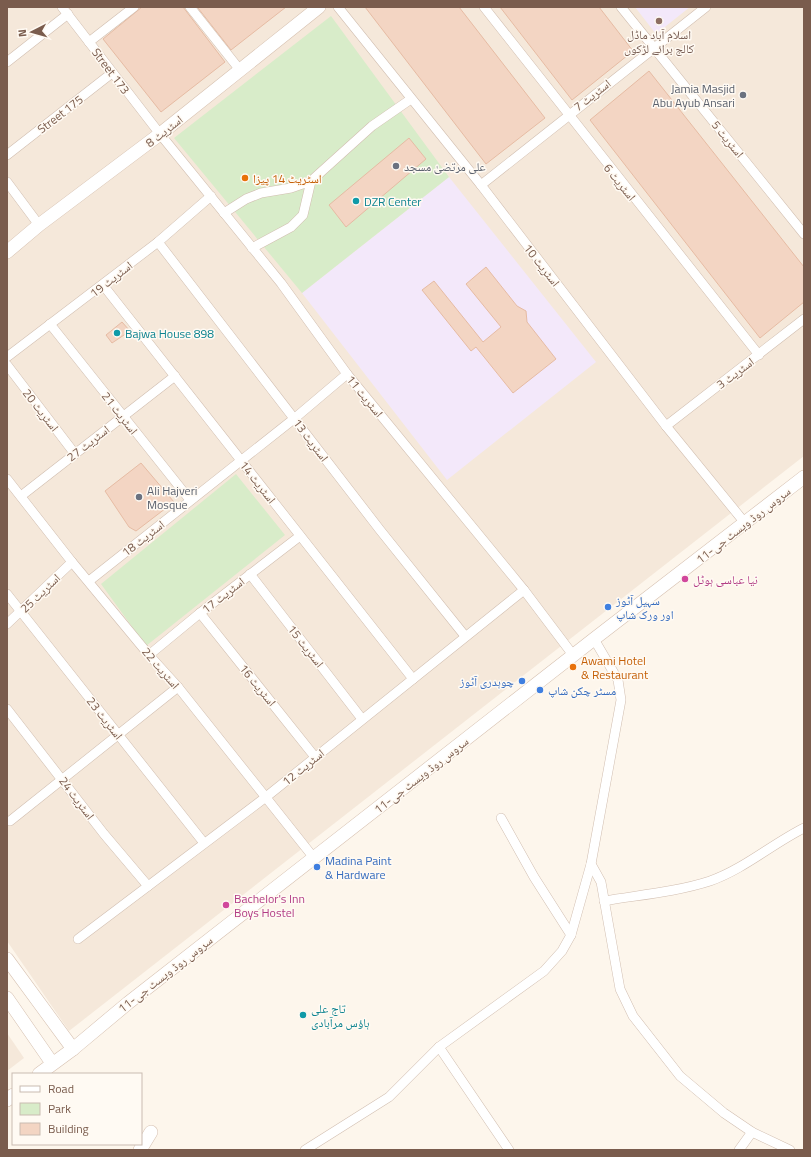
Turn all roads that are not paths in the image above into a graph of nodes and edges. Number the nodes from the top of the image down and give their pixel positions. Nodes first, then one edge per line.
1 (134, 7) edge
2 (191, 7) edge
3 (319, 7) edge
4 (338, 7) edge
5 (484, 7) edge
6 (622, 7) edge
7 (706, 7) edge
8 (65, 11) edge
9 (89, 42) junction
10 (653, 47) junction
11 (7, 62) edge
12 (240, 70) junction
13 (112, 73) junction
14 (411, 99) junction
15 (567, 115) junction
16 (160, 134) junction
17 (7, 155) edge
18 (311, 181) junction
19 (7, 182) edge
20 (480, 185) junction
21 (211, 196) junction
22 (224, 213) junction
23 (39, 225) junction
24 (804, 234) edge
25 (158, 242) junction
26 (252, 248) junction
27 (7, 252) edge
28 (103, 285) junction
29 (804, 319) edge
30 (50, 324) junction
31 (759, 355) junction
32 (7, 357) edge
33 (7, 366) edge
34 (347, 374) junction
35 (175, 376) junction
36 (122, 416) junction
37 (295, 418) junction
38 (666, 426) junction
39 (75, 454) junction
40 (241, 460) junction
41 (804, 477) edge
42 (7, 479) edge
43 (21, 496) junction
44 (190, 500) junction
45 (746, 523) junction
46 (300, 536) junction
47 (72, 562) junction
48 (250, 574) junction
49 (89, 581) junction
50 (524, 590) junction
51 (7, 594) edge
52 (21, 612) junction
53 (200, 613) junction
54 (7, 624) edge
55 (465, 636) junction
56 (594, 638) junction
57 (149, 655) junction
58 (573, 655) junction
59 (413, 679) junction
60 (178, 688) junction
61 (7, 709) edge
62 (362, 719) junction
63 (118, 735) junction
64 (316, 757) junction
65 (62, 778) junction
66 (266, 797) junction
67 (501, 818) dead end
68 (10, 820) dead end
69 (804, 828) edge
70 (204, 843) junction
71 (314, 858) junction
72 (591, 864) junction
73 (148, 886) junction
74 (604, 901) junction
75 (571, 935) junction
76 (78, 939) dead end
77 (7, 959) edge
78 (7, 998) edge
79 (439, 1047) junction
80 (73, 1049) junction
81 (52, 1063) junction
82 (40, 1073) edge
83 (150, 1132) dead end
84 (752, 1132) junction
85 (140, 1150) edge
86 (305, 1150) edge
87 (509, 1150) edge
88 (739, 1150) edge
89 (790, 1150) edge

1 - 9 street
2 - 12 street
3 - 12 main road, اسٹریٹ 8
4 - 14 street, اسٹریٹ 10
5 - 15 street, اسٹریٹ 6
6 - 10 street, اسٹریٹ 5
7 - 10 street, اسٹریٹ 7
8 - 9 street, Street 173
8 - 11 street
9 - 13 street, Street 173
10 - 15 street, اسٹریٹ 7
10 - 24 street, اسٹریٹ 5
12 - 16 main road, اسٹریٹ 8
13 - 16 street, Street 173
13 - 17 street, Street 175
14 - 18 street
14 - 20 street, اسٹریٹ 10
15 - 20 street, اسٹریٹ 7
15 - 31 street, اسٹریٹ 6
16 - 21 street, اسٹریٹ 11
16 - 23 main road, اسٹریٹ 8
18 - 22 street
18 - 26 street
19 - 23 street
20 - 38 street, اسٹریٹ 10
21 - 22 street, اسٹریٹ 11
21 - 25 street, اسٹریٹ 19
22 - 26 street, اسٹریٹ 11
23 - 27 main road, اسٹریٹ 8
25 - 28 street, اسٹریٹ 19
25 - 37 street, اسٹریٹ 13
26 - 34 street, اسٹریٹ 11
28 - 30 street, اسٹریٹ 19
28 - 35 street, اسٹریٹ 14
29 - 31 street, اسٹریٹ 3
30 - 32 street, اسٹریٹ 19
30 - 36 street, اسٹریٹ 21
31 - 38 street, اسٹریٹ 3
33 - 39 street, اسٹریٹ 20
34 - 37 street, اسٹریٹ 18
34 - 50 street, اسٹریٹ 11
35 - 36 street, اسٹریٹ 27
35 - 40 street, اسٹریٹ 14
36 - 39 street, اسٹریٹ 27
36 - 44 street, اسٹریٹ 21
37 - 40 street, اسٹریٹ 18
37 - 55 street, اسٹریٹ 13
38 - 45 street, اسٹریٹ 10
39 - 43 street, اسٹریٹ 27
40 - 44 street, اسٹریٹ 18
40 - 46 street, اسٹریٹ 14
41 - 45 main road, سروس روڈ ویسٹ جی-11
42 - 43 street, اسٹریٹ 22
43 - 47 street, اسٹریٹ 22
44 - 49 street, اسٹریٹ 18
45 - 56 main road, سروس روڈ ویسٹ جی-11
46 - 48 street, اسٹریٹ 17
46 - 59 street, اسٹریٹ 14
47 - 49 street, اسٹریٹ 22
47 - 52 street, اسٹریٹ 25
48 - 53 street, اسٹریٹ 17
48 - 62 street, اسٹریٹ 15
49 - 57 street, اسٹریٹ 22
50 - 55 street, اسٹریٹ 12
50 - 58 street, اسٹریٹ 11
51 - 52 street, اسٹریٹ 23
52 - 54 street, اسٹریٹ 25
52 - 63 street, اسٹریٹ 23
53 - 57 street, اسٹریٹ 17
53 - 64 street, اسٹریٹ 16
55 - 59 street, اسٹریٹ 12
56 - 58 main road, سروس روڈ ویسٹ جی-11
56 - 72 street
57 - 60 street, اسٹریٹ 22
58 - 71 main road, سروس روڈ ویسٹ جی-11
59 - 62 street, اسٹریٹ 12
60 - 63 street
60 - 66 street, اسٹریٹ 22
61 - 65 street, اسٹریٹ 24
62 - 64 street, اسٹریٹ 12
63 - 65 street
63 - 70 street, اسٹریٹ 23
64 - 66 street, اسٹریٹ 12
65 - 68 street
65 - 73 street, اسٹریٹ 24
66 - 70 street, اسٹریٹ 12
66 - 71 street, اسٹریٹ 22
67 - 75 street
69 - 74 street
70 - 73 street, اسٹریٹ 12
71 - 80 main road, سروس روڈ ویسٹ جی-11
72 - 74 street
72 - 75 street
73 - 76 street, اسٹریٹ 12
74 - 84 street
75 - 79 street
77 - 80 main road
78 - 81 main road
79 - 86 street
79 - 87 street
80 - 81 main road, سروس روڈ ویسٹ جی-11
81 - 82 main road, سروس روڈ ویسٹ جی-11
83 - 85 main road
84 - 88 street
84 - 89 street

